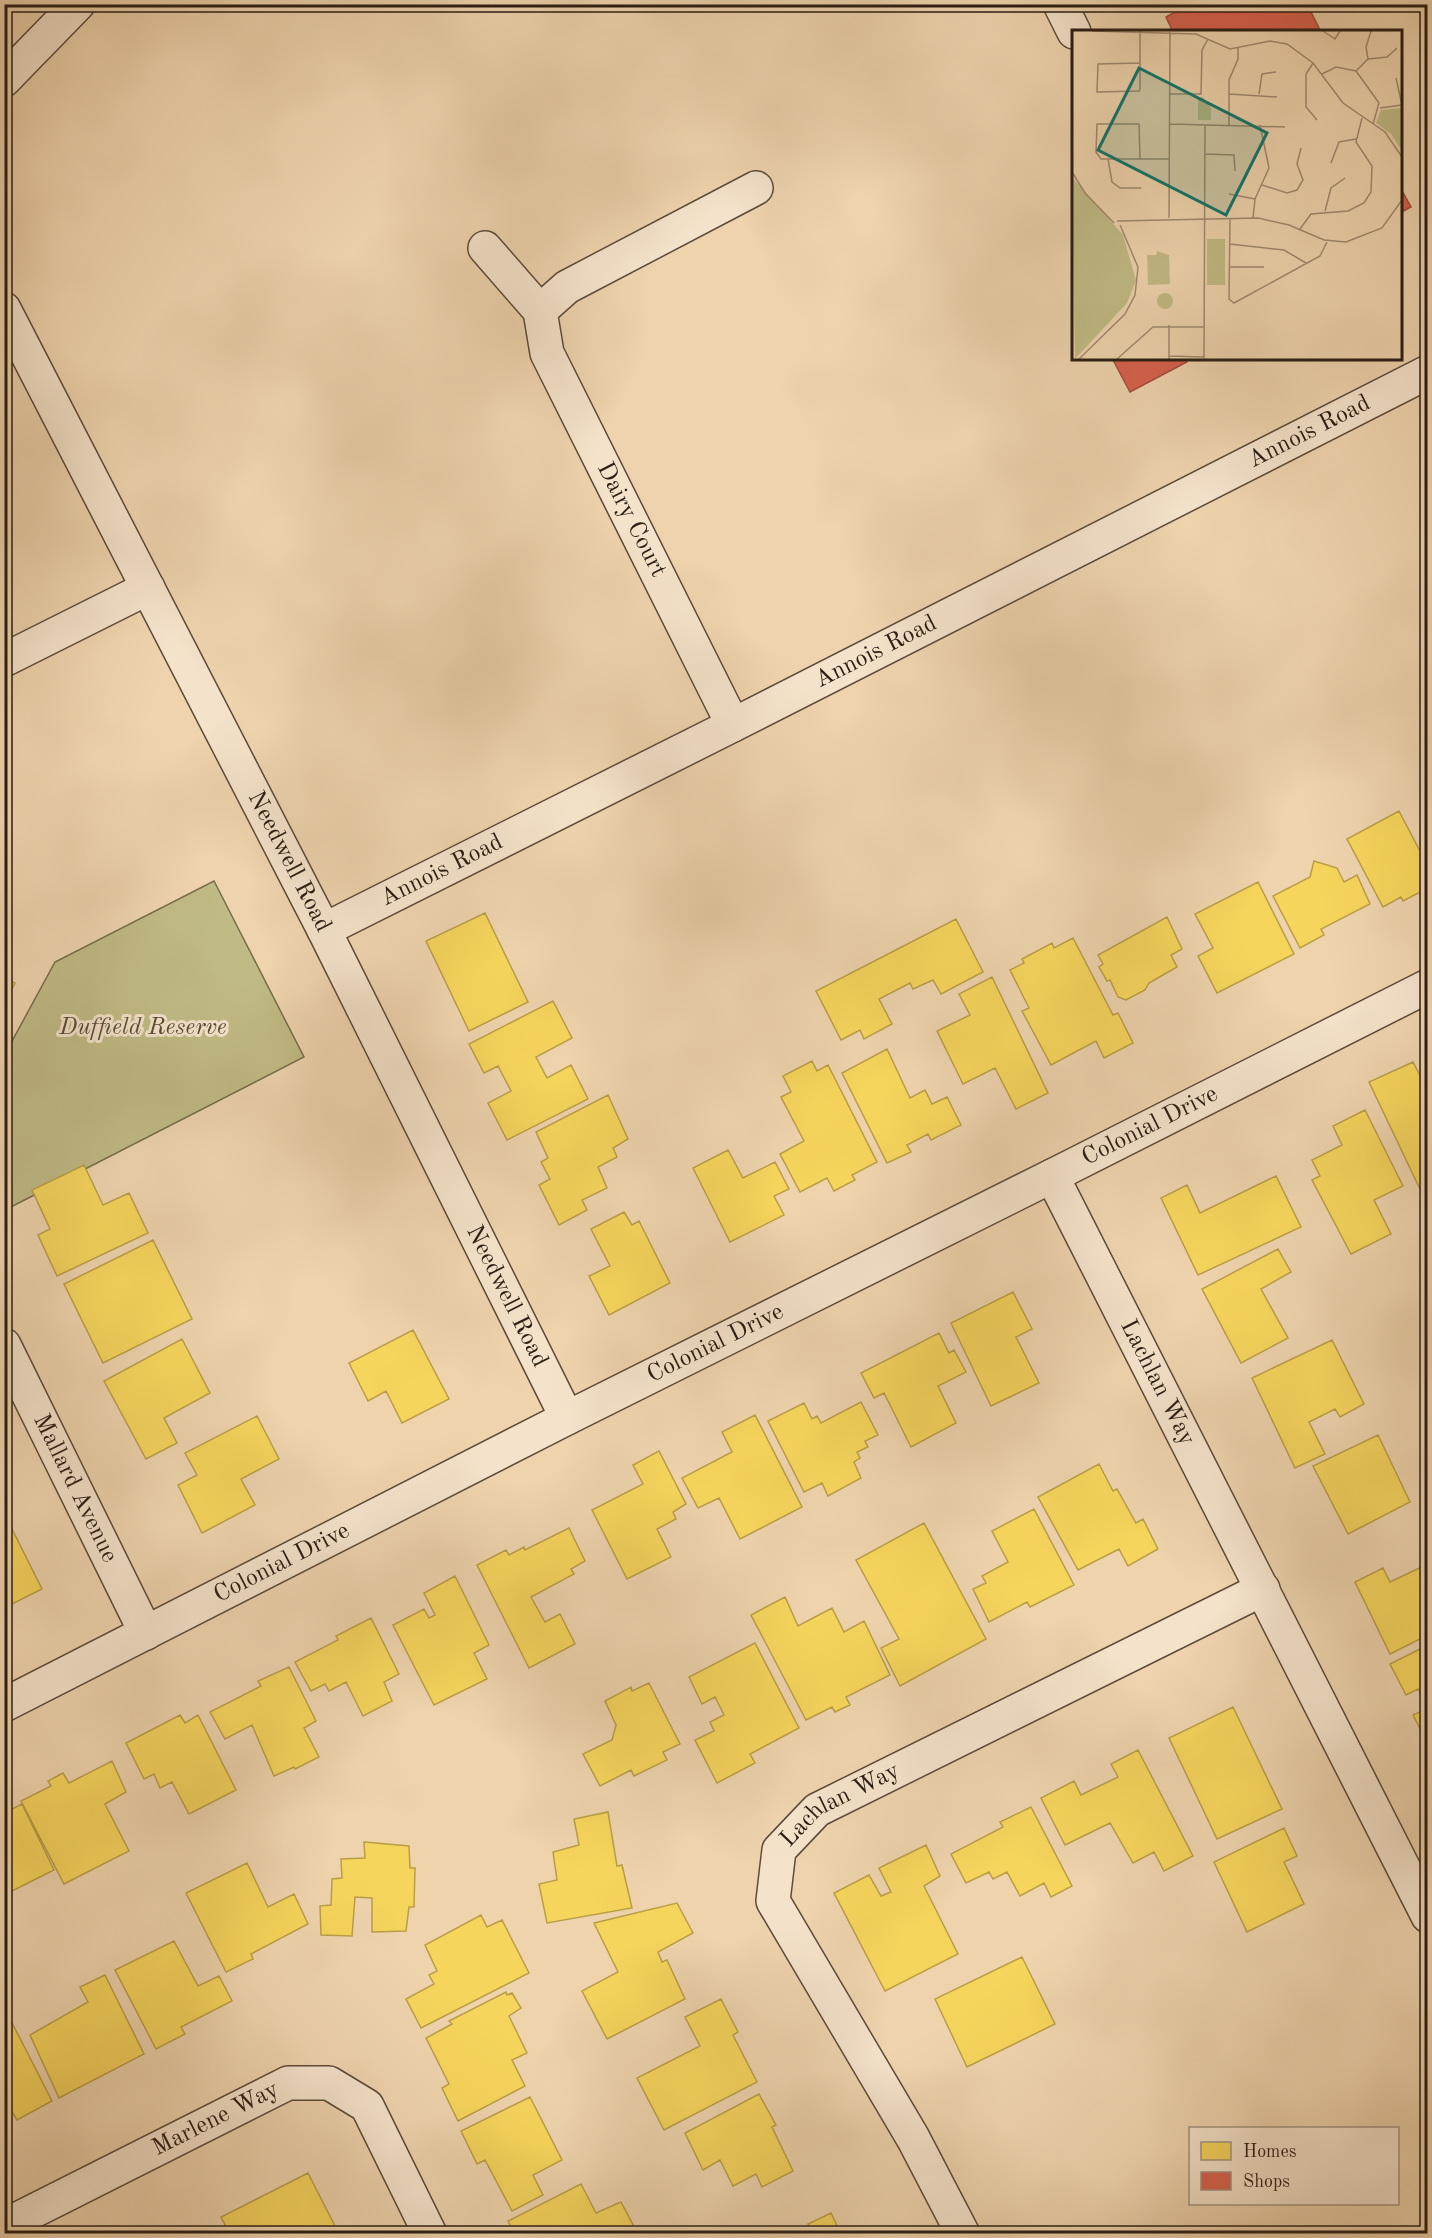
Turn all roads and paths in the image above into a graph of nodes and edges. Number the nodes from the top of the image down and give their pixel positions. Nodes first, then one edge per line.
1 (78, 4) edge
2 (1060, 4) edge
3 (1073, 30) edge
4 (4, 80) edge
5 (756, 188) dead end
6 (485, 248) dead end
7 (4, 309) edge
8 (540, 311) junction
9 (1428, 372) edge
10 (147, 588) junction
11 (4, 660) edge
12 (733, 725) junction
13 (324, 930) junction
14 (1428, 986) edge
15 (1052, 1176) junction
16 (4, 1346) edge
17 (567, 1418) junction
18 (1263, 1589) junction
19 (146, 1633) junction
20 (4, 1705) edge
21 (1428, 1916) edge
22 (4, 2226) edge
23 (430, 2234) edge
24 (963, 2234) edge

1 - 4 street
2 - 3 street
5 - 8 street
6 - 8 street
7 - 10 street, Needwell Road
8 - 12 street, Dairy Court
9 - 12 street, Annois Road
10 - 11 street
10 - 13 street, Needwell Road
12 - 13 street, Annois Road
13 - 17 street, Needwell Road
14 - 15 street, Colonial Drive
15 - 17 street, Colonial Drive
15 - 18 street, Lachlan Way
16 - 19 street, Mallard Avenue
17 - 19 street, Colonial Drive
18 - 21 street, Lachlan Way
18 - 24 street, Lachlan Way
19 - 20 street, Colonial Drive
22 - 23 street, Marlene Way

